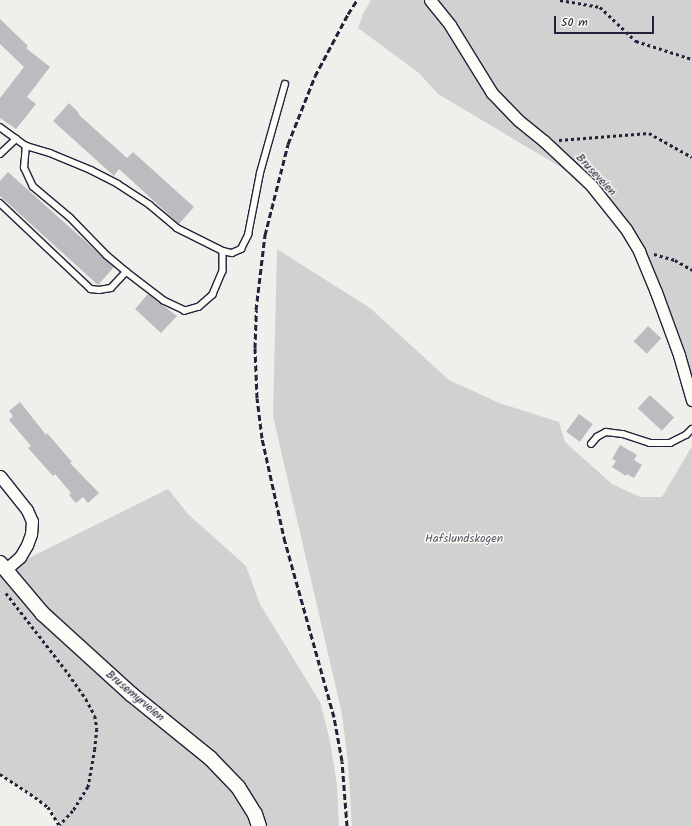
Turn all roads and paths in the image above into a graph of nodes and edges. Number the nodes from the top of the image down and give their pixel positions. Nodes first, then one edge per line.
1 (430, 0) edge
2 (560, 0) edge
3 (692, 59) edge
4 (285, 84) dead end
5 (0, 127) edge
6 (16, 139) junction
7 (544, 141) junction
8 (26, 146) junction
9 (0, 154) edge
10 (692, 157) edge
11 (0, 203) edge
12 (223, 251) junction
13 (640, 251) junction
14 (692, 270) edge
15 (126, 272) junction
16 (692, 400) edge
17 (692, 430) edge
18 (591, 444) dead end
19 (0, 476) edge
20 (3, 567) edge
21 (4, 591) dead end
22 (0, 774) edge
23 (60, 826) edge
24 (259, 826) edge

1 - 7 street, Bruseveien
2 - 3 path
4 - 12 lane
5 - 6 lane
6 - 8 lane
6 - 9 lane
7 - 10 path
7 - 13 street, Bruseveien
8 - 12 lane
8 - 15 lane
11 - 15 lane
12 - 15 lane
13 - 14 path
13 - 16 street, Bruseveien
17 - 18 lane
19 - 20 street, Brusemyrveien
20 - 24 street, Brusemyrveien
21 - 23 path
22 - 23 path

